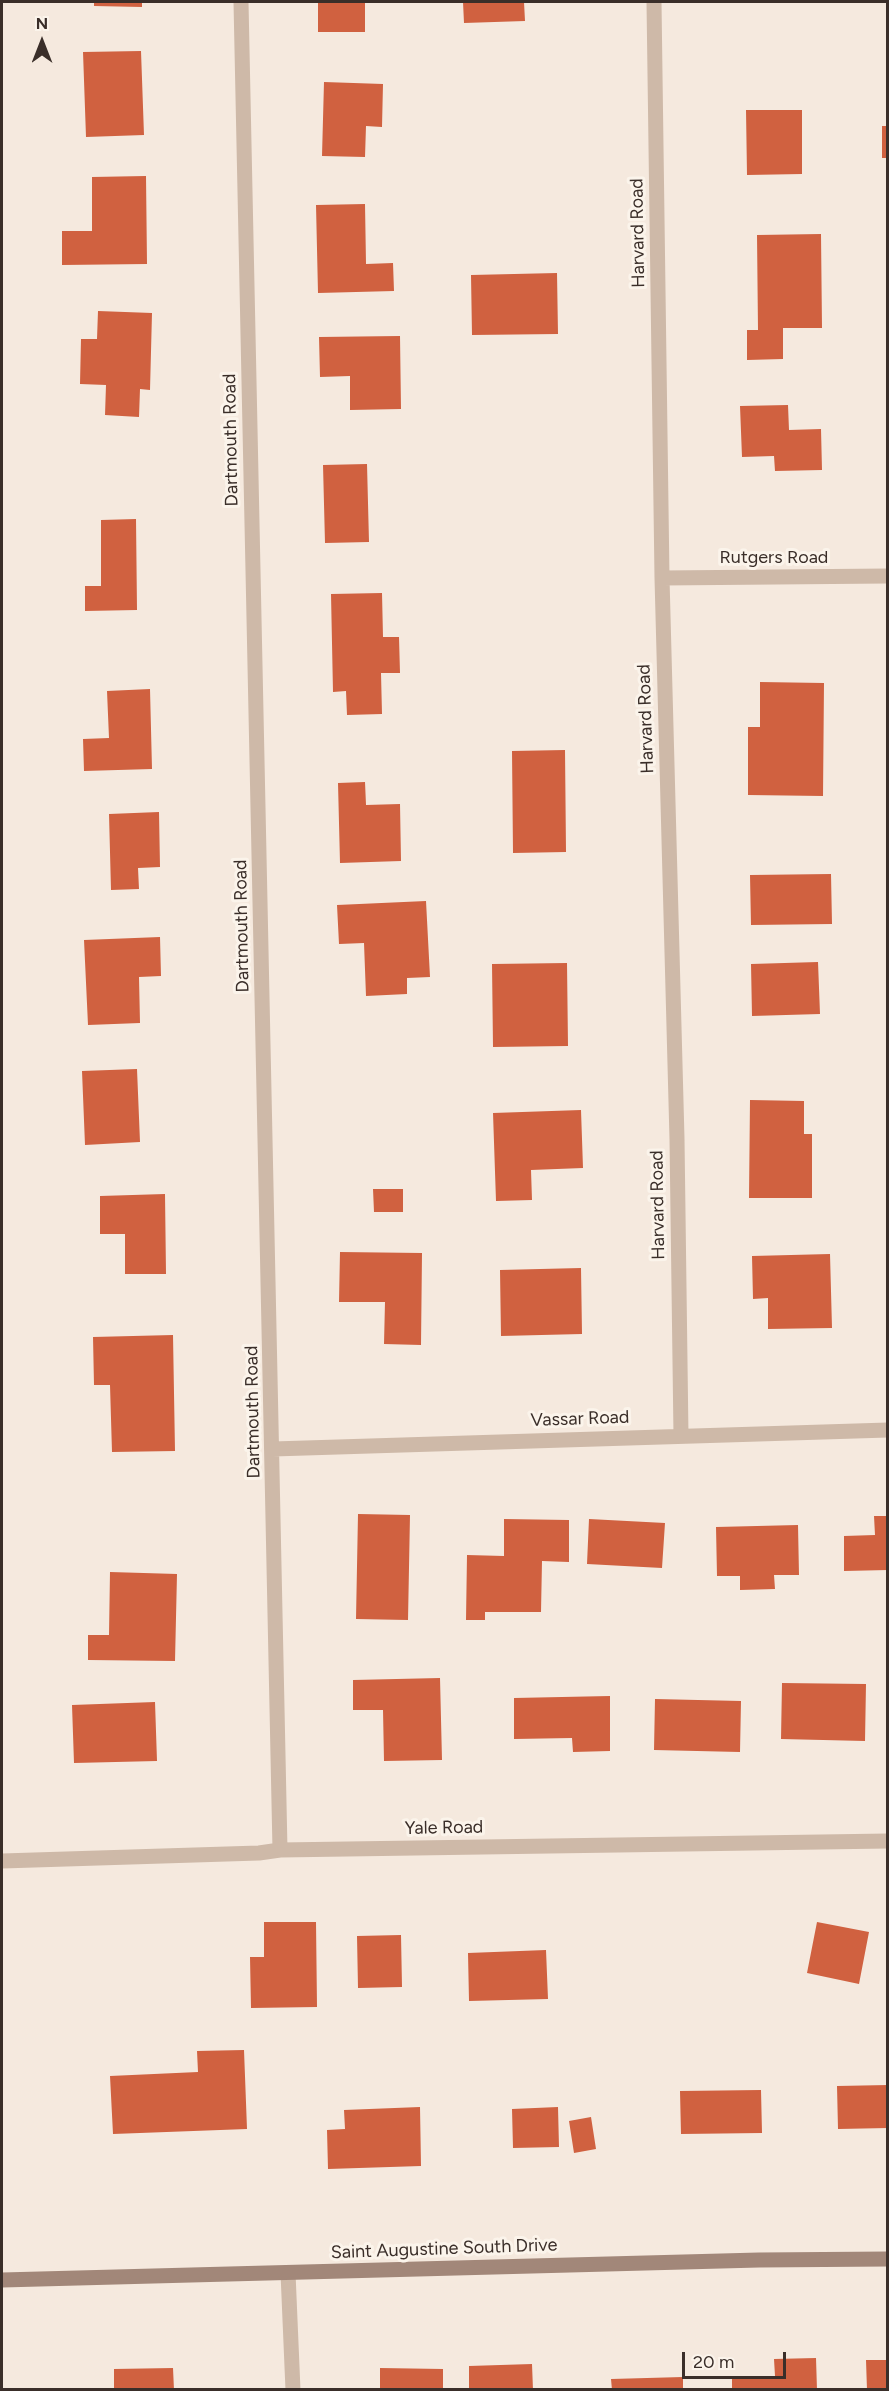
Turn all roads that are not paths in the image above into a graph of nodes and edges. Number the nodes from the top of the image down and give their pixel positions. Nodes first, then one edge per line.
1 (241, 2) edge
2 (654, 2) edge
3 (888, 576) edge
4 (662, 578) junction
5 (888, 1430) edge
6 (681, 1436) junction
7 (273, 1449) junction
8 (888, 1841) edge
9 (280, 1850) junction
10 (2, 1861) edge
11 (888, 2259) edge
12 (288, 2273) junction
13 (2, 2280) edge
14 (293, 2390) edge

1 - 7 street, Dartmouth Road
2 - 4 street, Harvard Road
3 - 4 street, Rutgers Road
4 - 6 street, Harvard Road
5 - 6 street, Vassar Road
6 - 7 street, Vassar Road
7 - 9 street, Dartmouth Road
8 - 9 street, Yale Road
9 - 10 street, Yale Road
11 - 12 street, Saint Augustine South Drive
12 - 13 street, Saint Augustine South Drive
12 - 14 street

